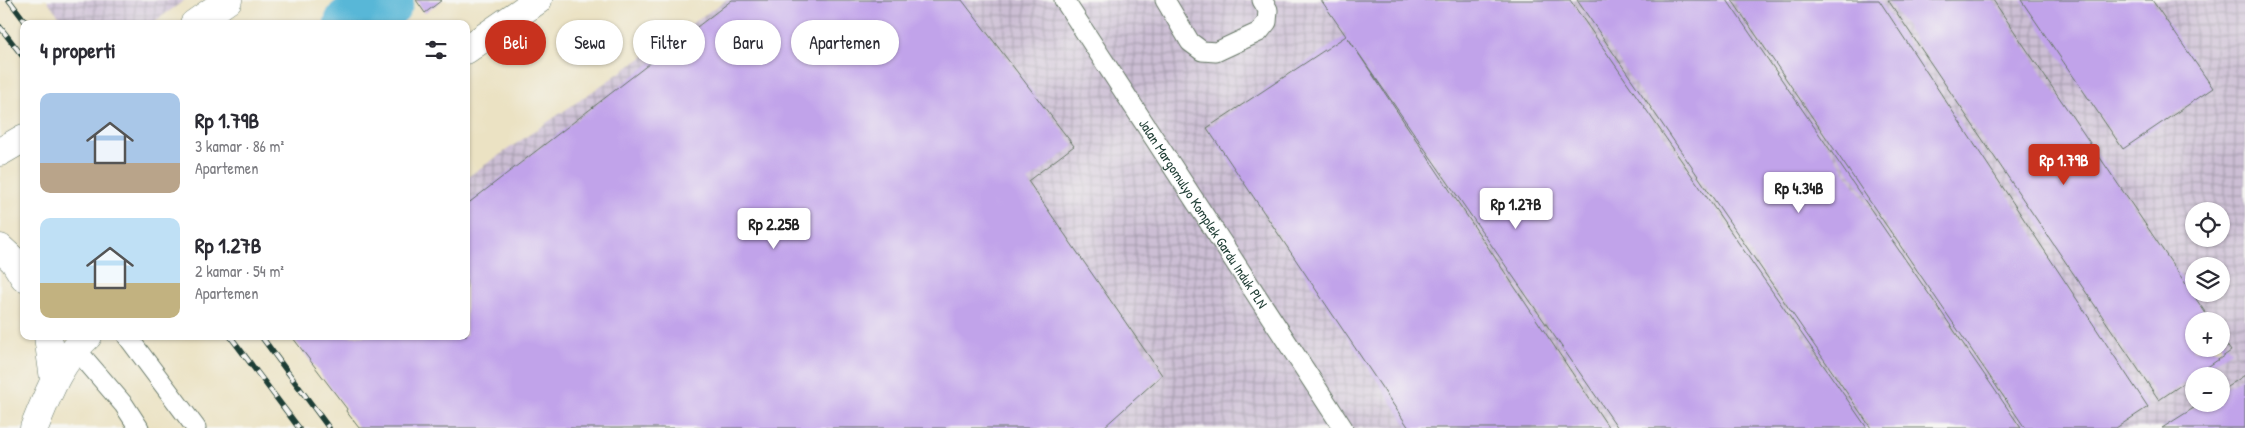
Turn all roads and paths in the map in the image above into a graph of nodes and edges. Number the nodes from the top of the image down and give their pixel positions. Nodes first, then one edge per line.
1 (228, 0) edge
2 (538, 0) edge
3 (1064, 0) edge
4 (1165, 0) edge
5 (1262, 0) edge
6 (200, 20) edge
7 (470, 47) edge
8 (20, 140) edge
9 (0, 152) edge
10 (0, 248) edge
11 (20, 271) edge
12 (49, 340) edge
13 (130, 340) edge
14 (82, 342) edge
15 (54, 379) junction
16 (34, 428) edge
17 (139, 428) edge
18 (196, 428) edge
19 (1342, 428) edge

1 - 6 main road
2 - 7 main road
3 - 19 lane, Jalan Margomulyo Komplek Gardu Induk PLN
4 - 5 lane
8 - 9 main road
10 - 11 main road
12 - 15 main road
13 - 18 lane
14 - 15 main road
14 - 17 lane
15 - 16 main road

